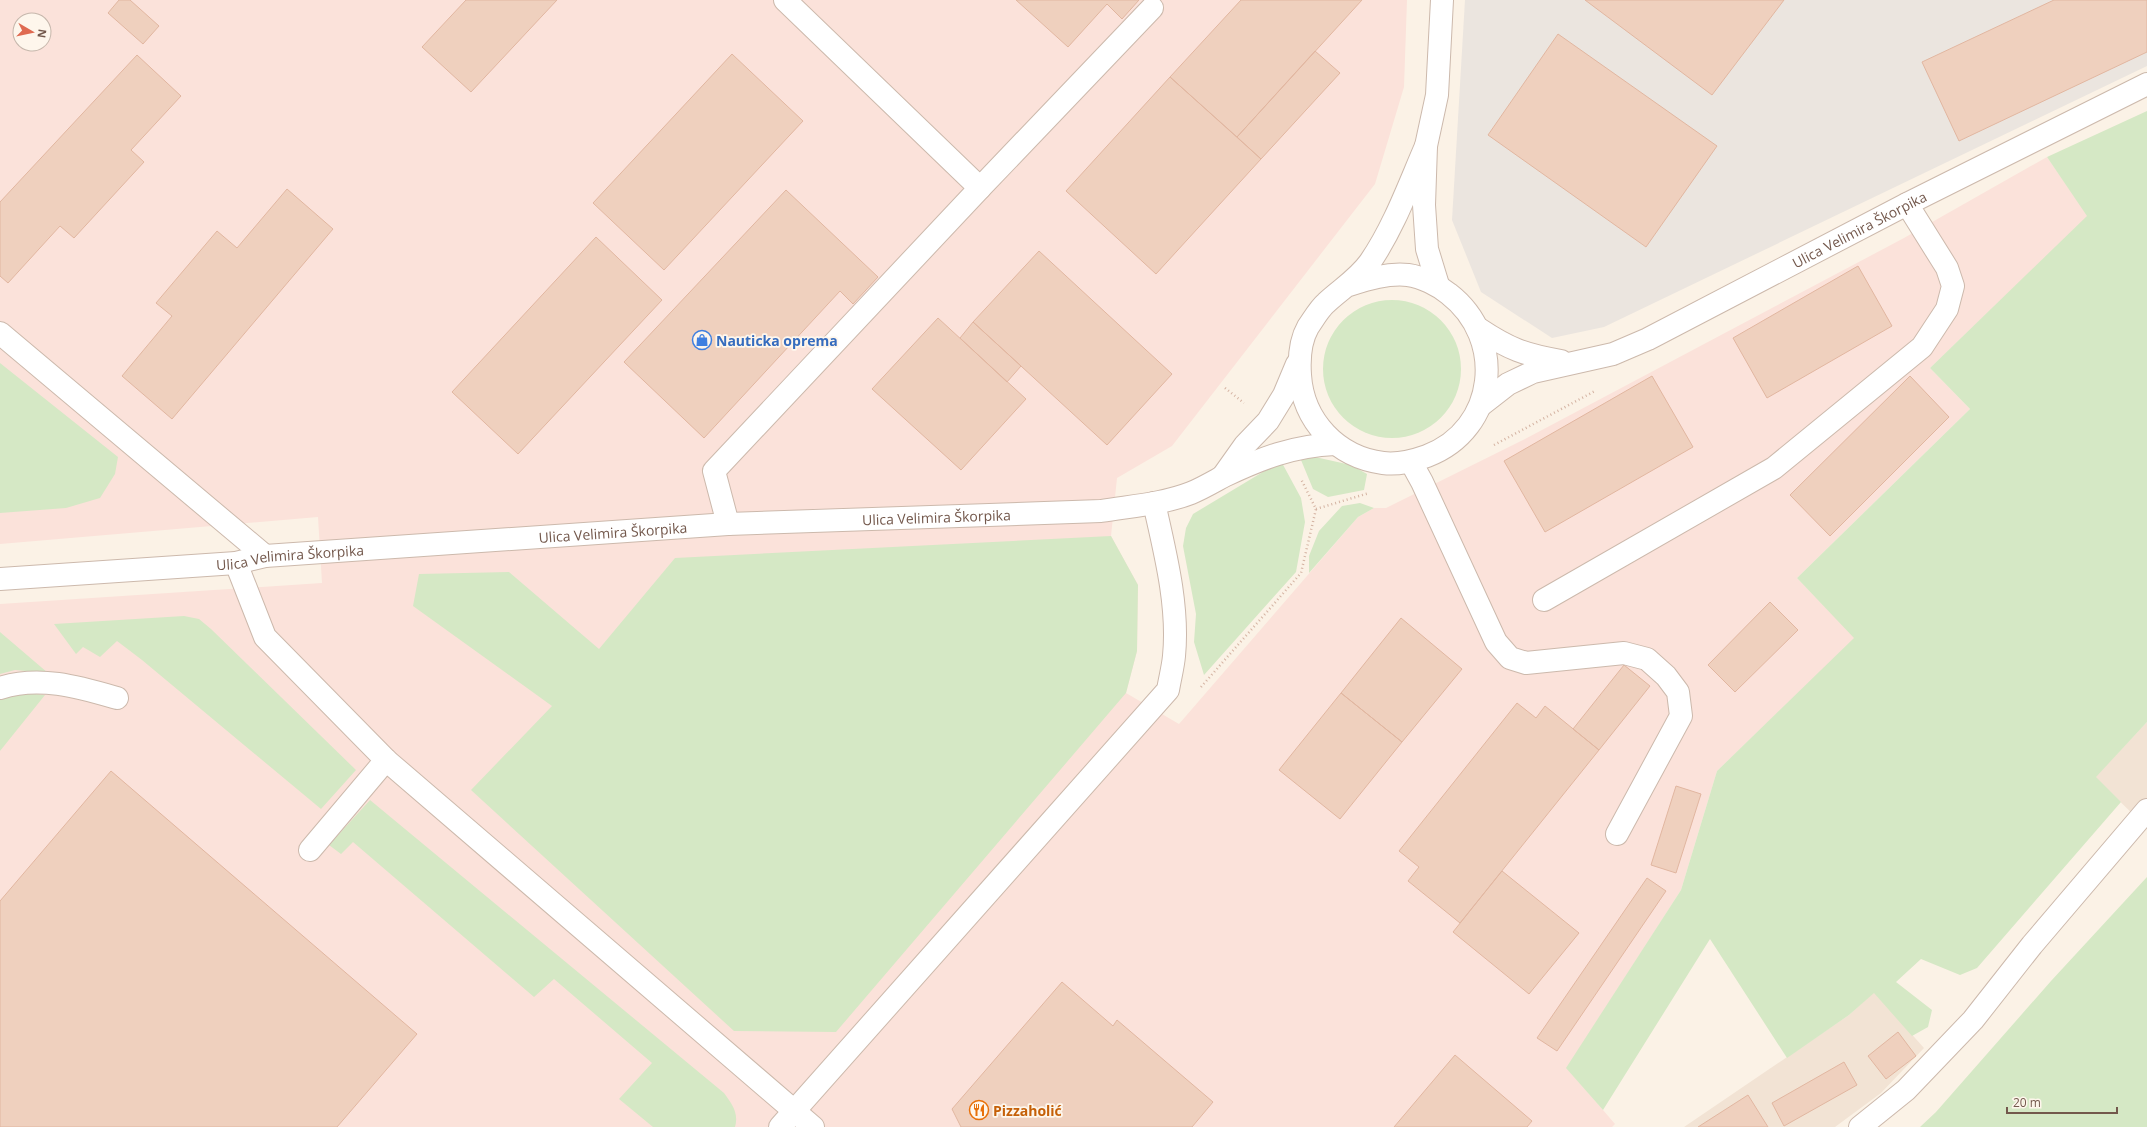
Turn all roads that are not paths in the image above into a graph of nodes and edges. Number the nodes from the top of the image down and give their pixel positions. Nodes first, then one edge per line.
1 (785, 0) edge
2 (1442, 0) edge
3 (1152, 8) dead end
4 (2147, 84) edge
5 (1426, 146) junction
6 (980, 188) junction
7 (1907, 204) junction
8 (1349, 285) junction
9 (1438, 285) junction
10 (1479, 329) junction
11 (0, 333) edge
12 (1299, 359) junction
13 (1568, 362) junction
14 (1480, 405) junction
15 (1335, 444) junction
16 (1411, 462) junction
17 (1222, 477) junction
18 (1154, 503) junction
19 (728, 524) junction
20 (265, 556) junction
21 (236, 563) junction
22 (0, 579) edge
23 (1544, 600) dead end
24 (0, 688) edge
25 (117, 698) dead end
26 (386, 760) junction
27 (2147, 810) edge
28 (1617, 834) dead end
29 (310, 850) dead end
30 (794, 1110) junction
31 (780, 1127) edge
32 (813, 1127) edge
33 (1860, 1127) edge

1 - 6 street
2 - 5 street
3 - 6 street
4 - 7 street, Ulica Velimira Škorpika
5 - 8 street
5 - 9 street
6 - 19 street
7 - 13 street, Ulica Velimira Škorpika
7 - 23 street
8 - 9 street
8 - 12 street
9 - 10 street
10 - 13 street
10 - 14 street
11 - 20 street
12 - 15 street
12 - 17 street, Ulica Velimira Škorpika
13 - 14 street
14 - 16 street
15 - 16 street
15 - 17 street, Ulica Velimira Škorpika
16 - 28 street
17 - 18 street, Ulica Velimira Škorpika
18 - 19 street, Ulica Velimira Škorpika
18 - 30 street
19 - 20 street, Ulica Velimira Škorpika
20 - 21 street, Ulica Velimira Škorpika
21 - 22 street, Ulica Velimira Škorpika
21 - 26 street
24 - 25 street
26 - 29 street
26 - 30 street
27 - 33 street
30 - 31 street
30 - 32 street

